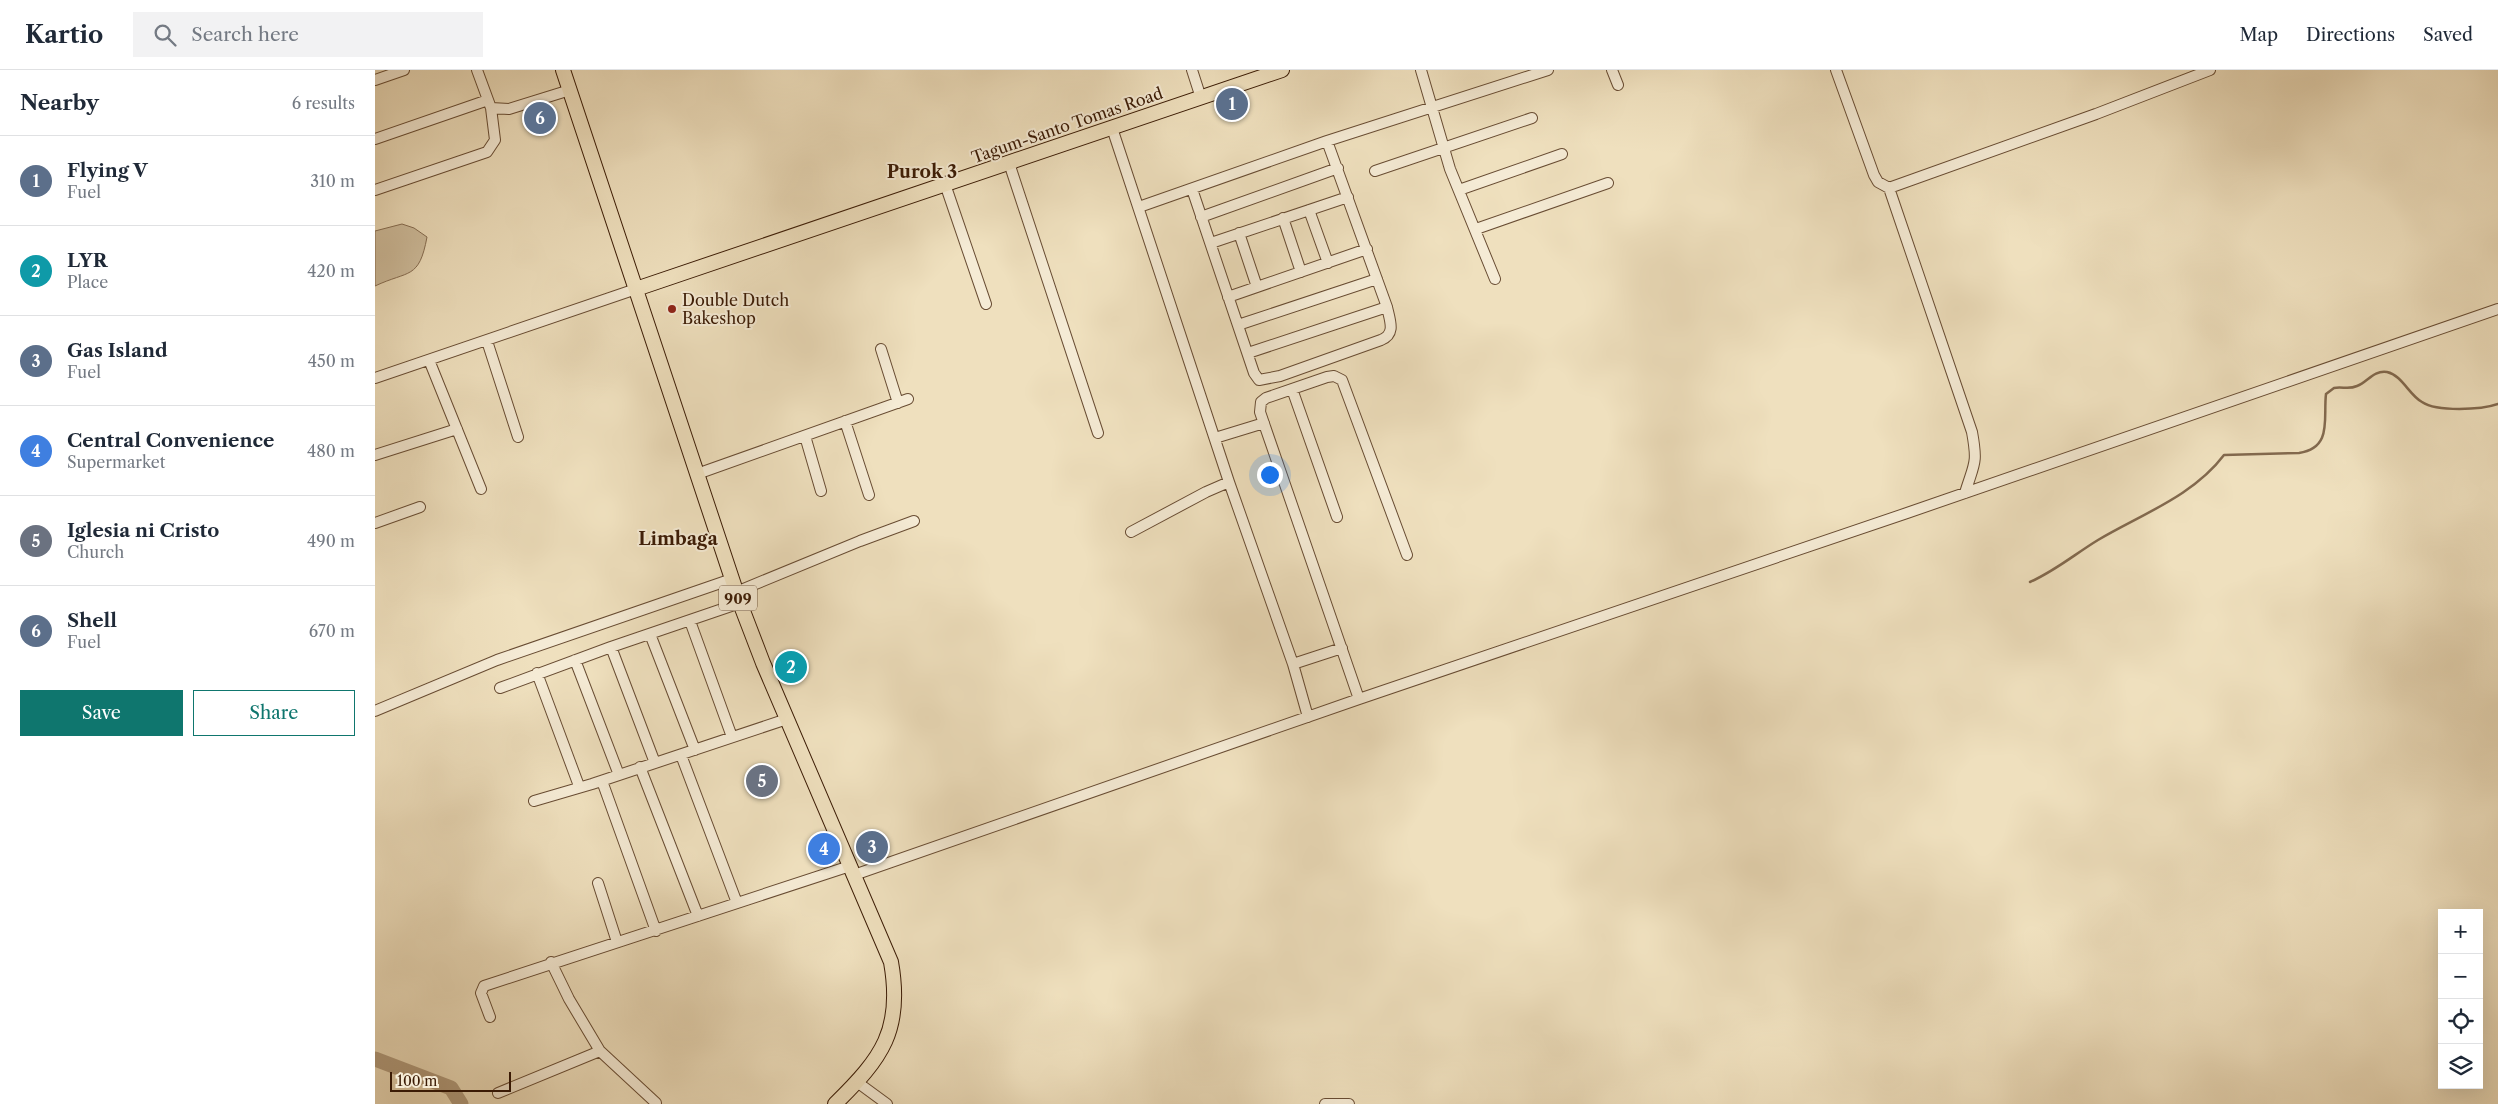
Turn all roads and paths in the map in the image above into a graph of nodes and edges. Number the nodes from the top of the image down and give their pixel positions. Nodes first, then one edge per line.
1 (405, 70) edge
2 (477, 70) edge
3 (563, 70) edge
4 (1192, 70) edge
5 (1282, 70) edge
6 (1421, 70) edge
7 (1547, 70) edge
8 (1612, 70) edge
9 (1836, 70) edge
10 (2210, 70) edge
11 (375, 80) edge
12 (1617, 85) dead end
13 (570, 90) junction
14 (1201, 98) junction
15 (489, 104) junction
16 (1433, 109) junction
17 (1532, 118) dead end
18 (1113, 128) junction
19 (375, 139) edge
20 (1327, 141) junction
21 (1444, 148) junction
22 (1562, 154) dead end
23 (1009, 162) junction
24 (1338, 168) junction
25 (1375, 171) dead end
26 (1608, 183) dead end
27 (945, 184) junction
28 (1889, 188) junction
29 (1192, 189) junction
30 (375, 190) edge
31 (1459, 190) junction
32 (1348, 197) junction
33 (1139, 207) junction
34 (1309, 210) junction
35 (1201, 216) junction
36 (1283, 218) junction
37 (1476, 229) junction
38 (1239, 233) junction
39 (1211, 244) junction
40 (1367, 249) junction
41 (1328, 262) junction
42 (1301, 272) junction
43 (1377, 279) junction
44 (1495, 279) dead end
45 (1257, 287) junction
46 (636, 289) junction
47 (1228, 297) junction
48 (986, 304) dead end
49 (1387, 307) junction
50 (2498, 309) edge
51 (1238, 325) junction
52 (487, 341) junction
53 (881, 349) dead end
54 (1247, 353) junction
55 (429, 360) junction
56 (375, 378) edge
57 (1292, 390) junction
58 (845, 421) junction
59 (1264, 423) junction
60 (457, 429) junction
61 (1098, 433) dead end
62 (805, 436) junction
63 (518, 437) dead end
64 (1215, 438) junction
65 (375, 455) edge
66 (697, 474) junction
67 (1229, 482) junction
68 (481, 489) dead end
69 (821, 491) dead end
70 (1965, 493) junction
71 (869, 494) dead end
72 (420, 507) dead end
73 (1337, 517) dead end
74 (914, 522) dead end
75 (375, 523) edge
76 (1131, 532) dead end
77 (1407, 555) dead end
78 (736, 592) junction
79 (690, 621) junction
80 (650, 634) junction
81 (611, 647) junction
82 (1342, 648) junction
83 (575, 660) junction
84 (1293, 664) junction
85 (537, 673) junction
86 (500, 688) dead end
87 (1359, 699) junction
88 (375, 711) edge
89 (1308, 717) junction
90 (787, 719) junction
91 (732, 737) junction
92 (695, 750) junction
93 (681, 755) junction
94 (655, 763) junction
95 (641, 768) junction
96 (619, 775) junction
97 (602, 781) junction
98 (579, 786) junction
99 (534, 801) dead end
100 (852, 870) junction
101 (598, 883) dead end
102 (737, 903) junction
103 (698, 916) junction
104 (656, 930) junction
105 (617, 942) junction
106 (551, 962) junction
107 (490, 1017) dead end
108 (600, 1051) junction
109 (857, 1082) junction
110 (498, 1093) dead end
111 (656, 1103) edge
112 (835, 1104) edge
113 (887, 1104) edge
114 (1325, 1104) edge
115 (1349, 1104) edge

1 - 11 street
2 - 15 street
3 - 13 main road, 909
4 - 14 street
5 - 14 main road, Tagum-Santo Tomas Road
6 - 16 street
7 - 16 street
8 - 12 street
9 - 28 street
10 - 28 street
13 - 15 street
13 - 46 main road, 909
14 - 18 main road, Tagum-Santo Tomas Road
15 - 19 street
15 - 30 street
16 - 20 street
16 - 21 street
17 - 21 street
18 - 23 main road, Tagum-Santo Tomas Road
18 - 33 street
20 - 24 street
20 - 29 street
21 - 25 street
21 - 31 street
22 - 31 street
23 - 27 main road, Tagum-Santo Tomas Road
23 - 61 street
24 - 32 street
24 - 35 street
26 - 37 street
27 - 46 main road, Tagum-Santo Tomas Road
27 - 48 street
28 - 70 street
29 - 33 street
29 - 35 street
31 - 37 street
32 - 34 street
32 - 40 street
33 - 64 street
34 - 36 street
34 - 41 street
35 - 39 street
36 - 38 street
36 - 42 street
37 - 44 street
38 - 39 street
38 - 45 street
39 - 47 street
40 - 41 street
40 - 43 street
41 - 42 street
42 - 45 street
43 - 49 street
43 - 51 street
45 - 47 street
46 - 52 street
46 - 66 main road, 909
47 - 51 street
49 - 54 street
49 - 54 street
50 - 70 street
51 - 54 street
52 - 55 street
52 - 63 street
53 - 58 street
55 - 56 street
55 - 60 street
57 - 59 street
57 - 73 street
57 - 77 street
58 - 62 street
58 - 71 street
59 - 64 street
59 - 82 street
60 - 65 street
60 - 68 street
62 - 66 street
62 - 69 street
64 - 67 street
66 - 78 main road, 909
67 - 76 street
67 - 84 street
70 - 87 street
72 - 75 street
74 - 78 street
78 - 79 street
78 - 88 street
78 - 90 main road, 909
79 - 80 street
79 - 91 street
80 - 81 street
80 - 92 street
81 - 83 street
81 - 94 street
82 - 84 street
82 - 87 street
83 - 85 street
83 - 96 street
84 - 89 street
85 - 86 street
85 - 98 street
87 - 89 street
89 - 100 street
90 - 91 street
90 - 100 main road, 909
91 - 92 street
92 - 93 street
93 - 94 street
93 - 102 street
94 - 95 street
95 - 96 street
95 - 103 street
96 - 97 street
97 - 98 street
97 - 104 street
98 - 99 street
100 - 102 street
100 - 109 main road, 909
101 - 105 street
102 - 103 street
103 - 104 street
104 - 105 street
105 - 106 street
106 - 107 street
106 - 108 street
108 - 110 street
108 - 111 street
109 - 112 main road, 909
109 - 113 street
114 - 115 street

